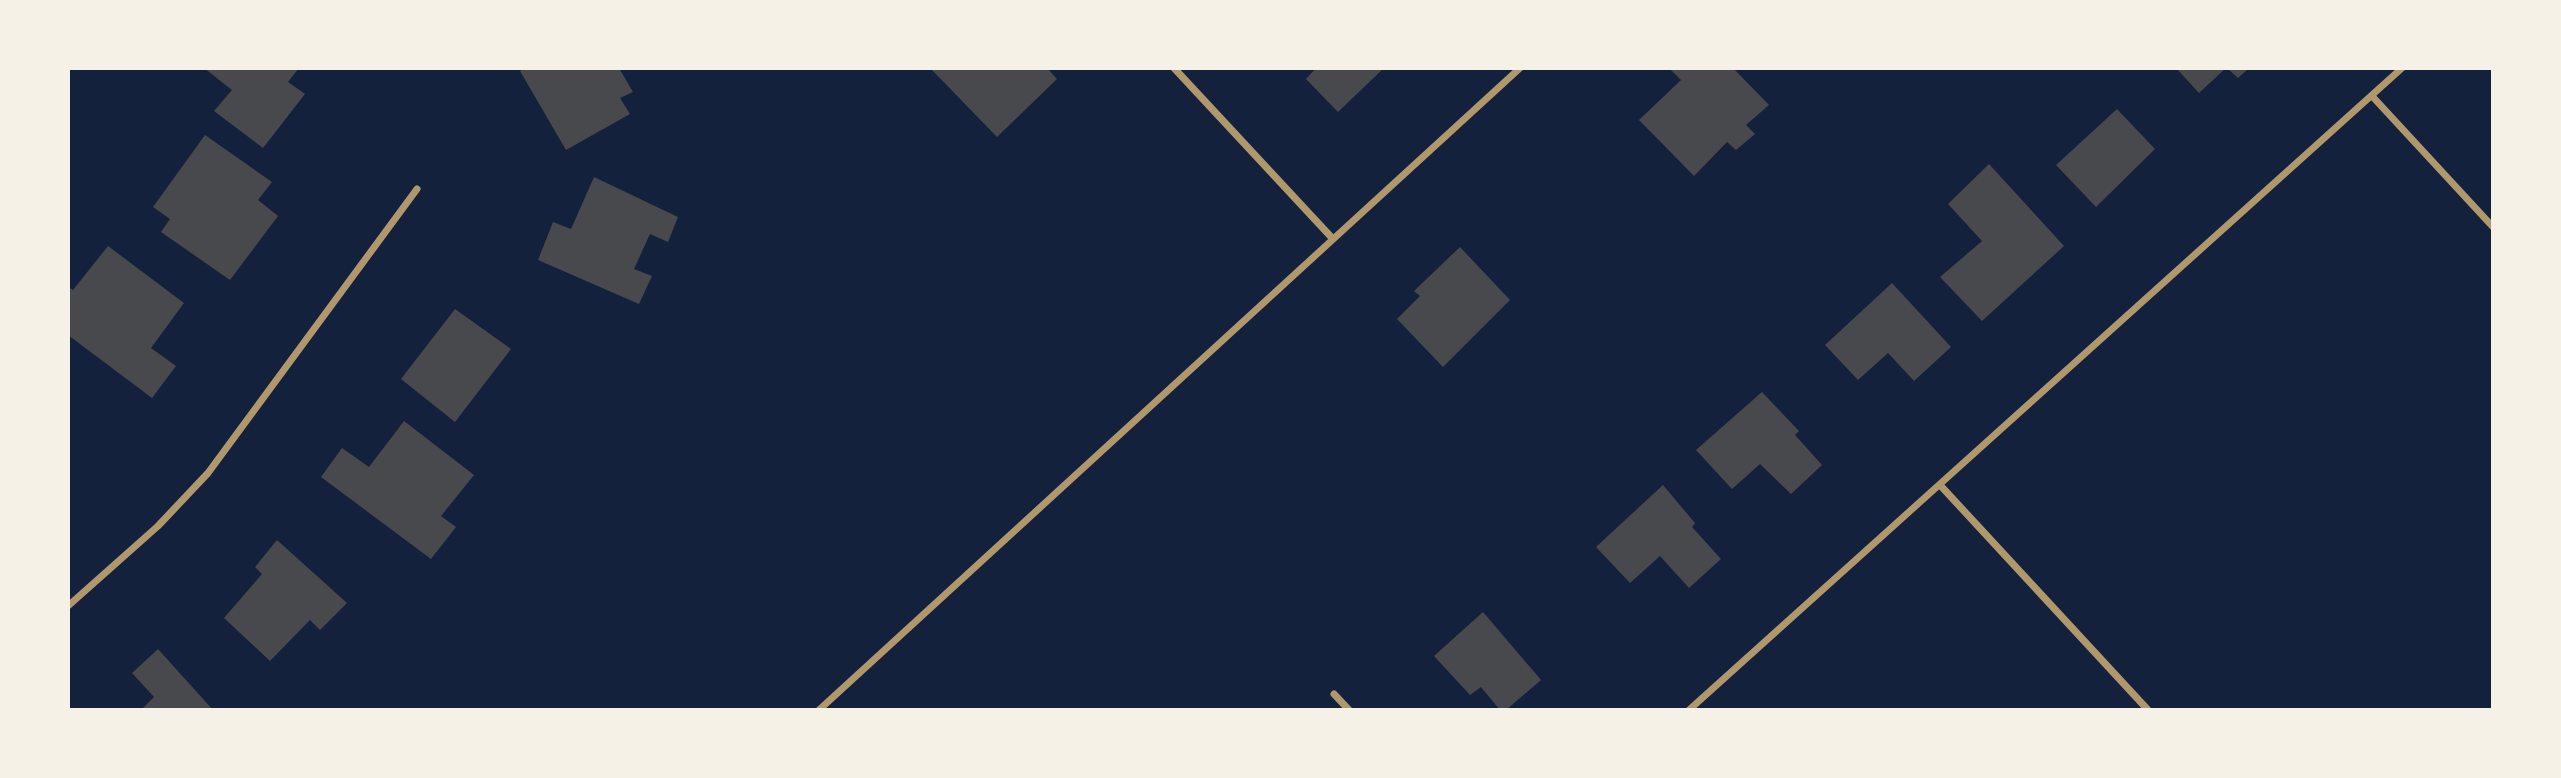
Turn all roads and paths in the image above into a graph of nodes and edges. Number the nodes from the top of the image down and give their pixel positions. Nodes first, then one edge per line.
1 (1174, 68) edge
2 (1520, 68) edge
3 (2402, 68) edge
4 (2372, 96) junction
5 (417, 188) dead end
6 (2493, 227) edge
7 (1333, 239) junction
8 (1940, 485) junction
9 (68, 606) edge
10 (1334, 694) dead end
11 (819, 710) edge
12 (1349, 710) edge
13 (1689, 710) edge
14 (2148, 710) edge

1 - 7 street
2 - 7 street
3 - 4 street
4 - 6 street
4 - 8 street
5 - 9 street
7 - 11 street
8 - 13 street
8 - 14 street
10 - 12 street

